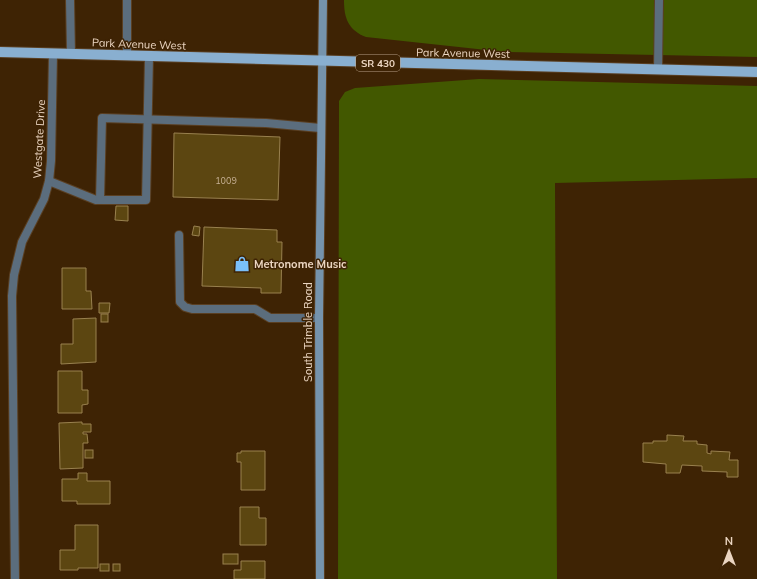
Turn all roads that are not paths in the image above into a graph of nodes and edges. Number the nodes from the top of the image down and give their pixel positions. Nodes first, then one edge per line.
1 (70, 0) edge
2 (127, 0) edge
3 (323, 0) edge
4 (659, 0) edge
5 (0, 52) edge
6 (53, 54) junction
7 (71, 54) junction
8 (127, 56) junction
9 (149, 57) junction
10 (322, 61) junction
11 (658, 69) junction
12 (757, 72) edge
13 (148, 119) junction
14 (320, 128) junction
15 (49, 181) junction
16 (100, 200) junction
17 (179, 235) dead end
18 (319, 318) junction
19 (15, 579) edge
20 (320, 579) edge

1 - 7 street
2 - 8 street
3 - 10 main road, South Trimble Road
4 - 11 street
5 - 6 main road, Park Avenue West / SR 430
6 - 7 main road, Park Avenue West / SR 430
6 - 15 street, Westgate Drive
7 - 8 main road, Park Avenue West / SR 430
8 - 9 main road, Park Avenue West / SR 430
9 - 10 main road, Park Avenue West / SR 430
9 - 13 street
10 - 11 main road, Park Avenue West / SR 430
10 - 14 main road, South Trimble Road
11 - 12 main road, Park Avenue West / SR 430
13 - 14 street
13 - 16 street
13 - 16 street
14 - 18 main road, South Trimble Road
15 - 16 street
15 - 19 street, Westgate Drive
17 - 18 street
18 - 20 main road, South Trimble Road

